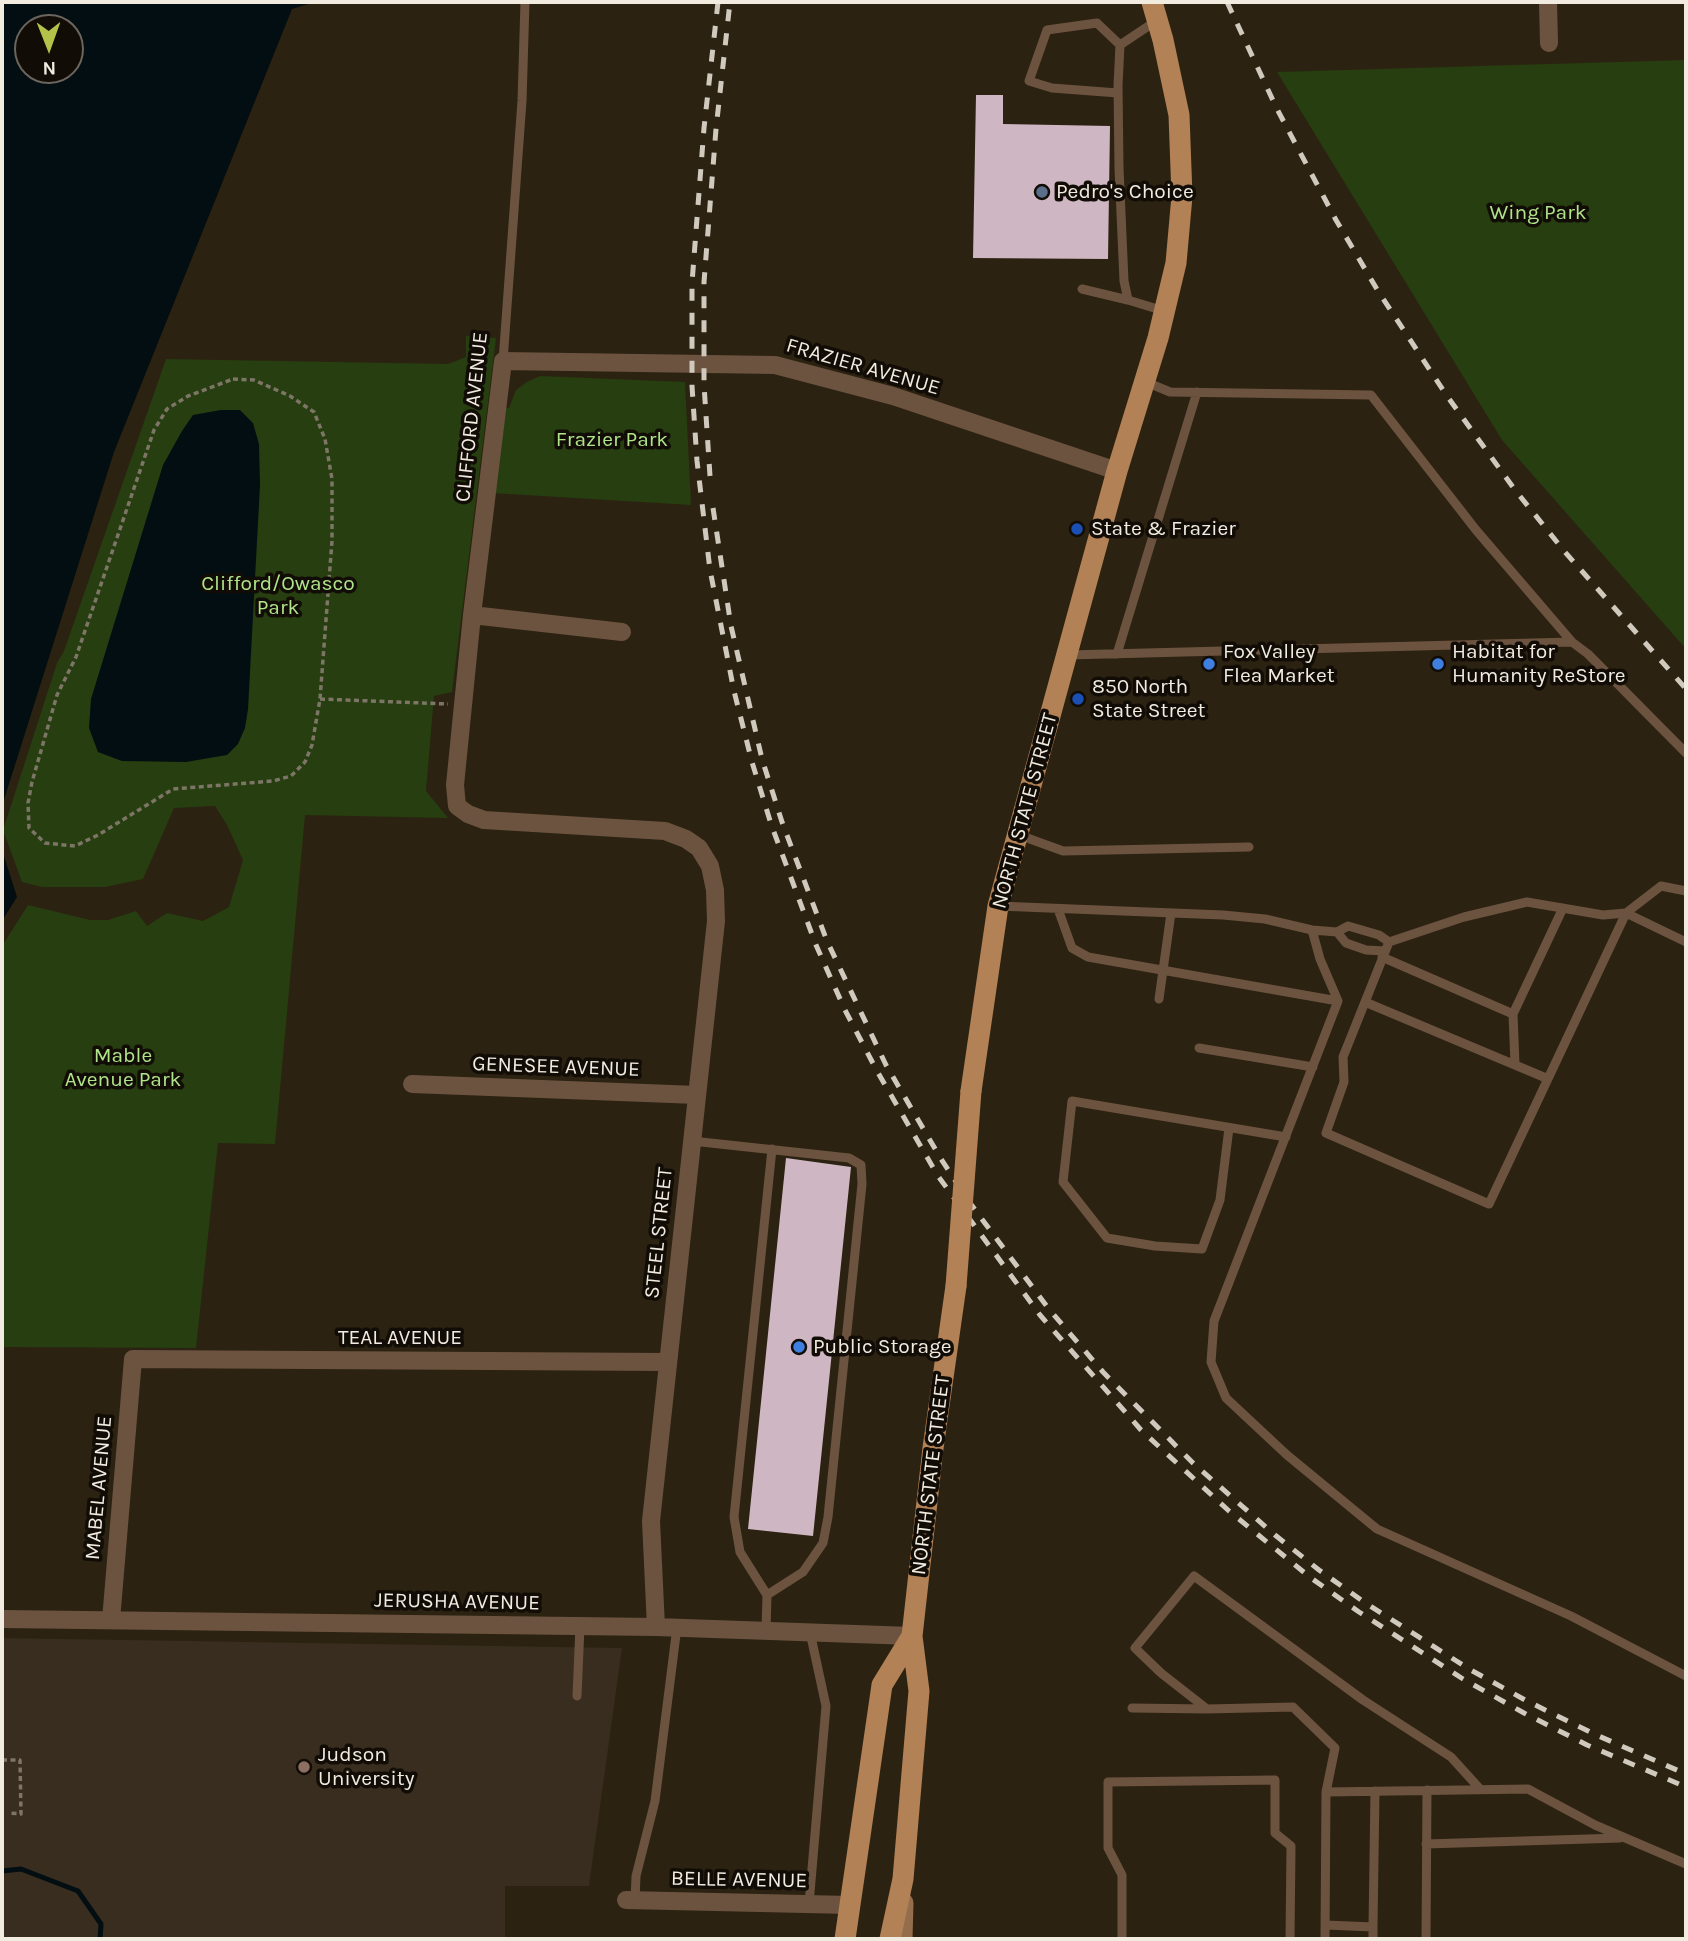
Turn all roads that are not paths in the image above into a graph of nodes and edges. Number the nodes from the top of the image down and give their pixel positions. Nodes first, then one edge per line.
1 (526, 2) edge
2 (1548, 2) edge
3 (1155, 11) edge
4 (1549, 43) dead end
5 (1120, 45) junction
6 (1118, 93) junction
7 (1082, 289) dead end
8 (1128, 300) junction
9 (1165, 311) junction
10 (503, 361) junction
11 (1144, 381) junction
12 (1197, 392) junction
13 (1117, 471) junction
14 (472, 615) junction
15 (622, 632) dead end
16 (1572, 642) junction
17 (1118, 654) junction
18 (1067, 655) junction
19 (1686, 753) edge
20 (1018, 835) junction
21 (1249, 847) dead end
22 (699, 848) joint
23 (1686, 891) edge
24 (999, 906) junction
25 (1563, 908) junction
26 (1058, 909) junction
27 (1171, 913) junction
28 (1626, 913) junction
29 (1312, 930) junction
30 (1337, 932) junction
31 (1686, 942) edge
32 (1386, 950) junction
33 (1163, 971) junction
34 (1159, 999) dead end
35 (1338, 1001) junction
36 (1365, 1002) junction
37 (1513, 1014) junction
38 (1199, 1048) dead end
39 (1514, 1064) junction
40 (1313, 1067) junction
41 (1546, 1078) junction
42 (412, 1084) dead end
43 (697, 1095) junction
44 (1228, 1128) junction
45 (1286, 1137) junction
46 (692, 1141) junction
47 (772, 1149) junction
48 (132, 1359) joint
49 (667, 1362) junction
50 (767, 1595) junction
51 (2, 1619) edge
52 (111, 1620) junction
53 (580, 1626) junction
54 (656, 1627) junction
55 (677, 1627) junction
56 (766, 1630) junction
57 (810, 1632) junction
58 (912, 1636) junction
59 (1686, 1676) edge
60 (577, 1696) dead end
61 (1132, 1708) dead end
62 (1207, 1709) junction
63 (1480, 1789) junction
64 (1427, 1790) junction
65 (1375, 1791) junction
66 (1326, 1792) junction
67 (1626, 1838) junction
68 (1426, 1843) junction
69 (1686, 1864) edge
70 (903, 1879) junction
71 (631, 1900) joint
72 (809, 1904) junction
73 (850, 1905) junction
74 (1325, 1925) junction
75 (1373, 1927) junction
76 (845, 1939) edge
77 (890, 1939) edge
78 (902, 1939) edge
79 (1122, 1939) edge
80 (1290, 1939) edge
81 (1325, 1939) edge
82 (1373, 1939) edge
83 (1426, 1939) edge

1 - 10 lane, CLIFFORD AVENUE
2 - 4 street
3 - 5 lane
3 - 9 main road, NORTH STATE STREET
5 - 6 lane
5 - 6 lane
6 - 8 lane
7 - 8 lane
8 - 9 lane
9 - 11 main road, NORTH STATE STREET
10 - 13 street, FRAZIER AVENUE
10 - 14 street, CLIFFORD AVENUE
11 - 12 lane
11 - 13 main road, NORTH STATE STREET
12 - 16 lane
12 - 17 lane
13 - 18 main road, NORTH STATE STREET
14 - 15 street
14 - 22 street, CLIFFORD AVENUE
16 - 17 lane
16 - 19 lane
17 - 18 lane
18 - 20 main road, NORTH STATE STREET
20 - 21 lane
20 - 24 main road, NORTH STATE STREET
22 - 43 street, STEEL STREET
23 - 28 lane
24 - 26 lane
24 - 58 main road, NORTH STATE STREET, bridge
25 - 28 lane
25 - 32 lane
25 - 37 lane
26 - 27 lane
26 - 33 lane
27 - 29 lane
27 - 33 lane
28 - 31 lane
28 - 41 lane
29 - 30 lane
29 - 35 lane
30 - 32 lane
30 - 32 lane
32 - 36 lane
32 - 37 lane
33 - 34 lane
33 - 35 lane
35 - 40 lane
36 - 39 lane
36 - 41 lane
37 - 39 lane
38 - 40 lane
39 - 41 lane
40 - 45 lane
42 - 43 street, GENESEE AVENUE
43 - 46 street, STEEL STREET
44 - 44 lane
44 - 45 lane
45 - 59 lane
46 - 47 lane
46 - 49 street, STEEL STREET
47 - 50 lane
47 - 50 lane
48 - 49 street, TEAL AVENUE
48 - 52 street, MABEL AVENUE
49 - 54 street, STEEL STREET
50 - 56 lane
51 - 52 street, JERUSHA AVENUE
52 - 53 street, JERUSHA AVENUE
53 - 54 street, JERUSHA AVENUE
53 - 60 lane
54 - 55 street, JERUSHA AVENUE
55 - 56 street, JERUSHA AVENUE
55 - 71 lane
56 - 57 street, JERUSHA AVENUE
57 - 58 street, JERUSHA AVENUE
57 - 72 lane
58 - 70 main road, NORTH STATE STREET
58 - 73 main road, NORTH STATE STREET
61 - 62 lane
62 - 63 lane
62 - 66 lane
63 - 64 lane
63 - 67 lane
64 - 65 lane
64 - 68 lane
65 - 66 lane
65 - 75 lane
66 - 74 lane
67 - 68 lane
67 - 69 lane
68 - 83 lane
70 - 77 main road, NORTH STATE STREET
70 - 78 main road
71 - 72 street, BELLE AVENUE
72 - 73 street, BELLE AVENUE
73 - 76 main road, NORTH STATE STREET
74 - 75 lane
74 - 81 lane
75 - 82 lane
79 - 80 lane

